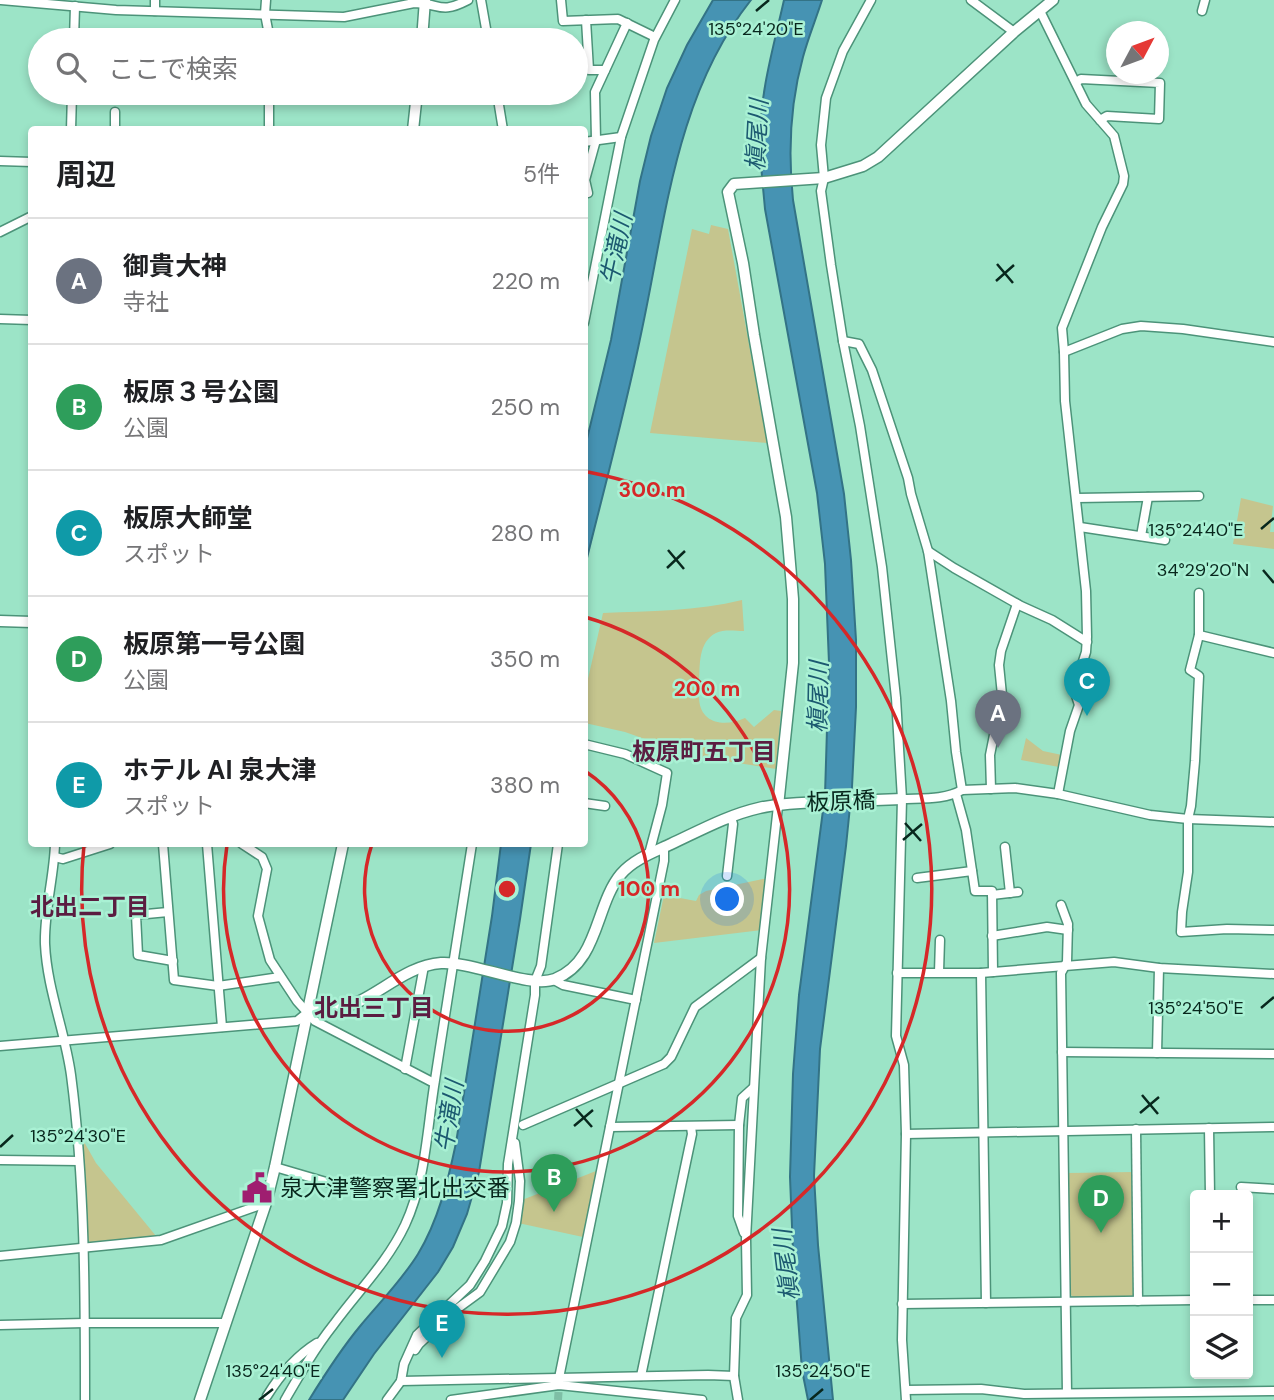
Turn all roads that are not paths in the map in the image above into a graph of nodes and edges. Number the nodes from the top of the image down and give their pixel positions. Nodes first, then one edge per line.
1 (1, 0) edge
2 (155, 0) edge
3 (266, 0) edge
4 (468, 0) edge
5 (481, 0) edge
6 (561, 0) edge
7 (675, 0) edge
8 (870, 0) edge
9 (971, 0) edge
10 (1053, 0) edge
11 (1205, 0) edge
12 (425, 1) edge
13 (117, 5) edge
14 (75, 6) junction
15 (155, 11) junction
16 (1040, 11) junction
17 (1202, 11) dead end
18 (265, 14) junction
19 (586, 20) junction
20 (627, 23) junction
21 (74, 28) edge
22 (268, 28) edge
23 (423, 28) edge
24 (486, 28) edge
25 (586, 28) edge
26 (1014, 32) junction
27 (655, 37) junction
28 (588, 53) edge
29 (605, 70) junction
30 (1076, 82) junction
31 (72, 105) edge
32 (269, 105) edge
33 (416, 105) edge
34 (498, 105) edge
35 (115, 112) dead end
36 (1100, 120) junction
37 (71, 126) edge
38 (114, 126) edge
39 (268, 126) edge
40 (414, 126) edge
41 (502, 126) edge
42 (621, 137) junction
43 (596, 140) junction
44 (588, 141) edge
45 (0, 161) edge
46 (28, 162) edge
47 (588, 169) edge
48 (820, 179) junction
49 (28, 218) edge
50 (0, 232) edge
51 (588, 294) edge
52 (0, 319) edge
53 (28, 320) edge
54 (844, 341) junction
55 (1274, 342) edge
56 (1064, 352) junction
57 (1148, 496) junction
58 (1199, 496) dead end
59 (1077, 498) junction
60 (1080, 527) junction
61 (1142, 536) junction
62 (1166, 540) dead end
63 (928, 551) junction
64 (1199, 593) dead end
65 (1017, 604) junction
66 (0, 621) edge
67 (28, 622) edge
68 (1199, 635) junction
69 (1087, 642) junction
70 (1274, 653) edge
71 (588, 745) edge
72 (991, 789) junction
73 (959, 792) junction
74 (1058, 794) junction
75 (902, 799) junction
76 (588, 804) edge
77 (606, 806) dead end
78 (778, 806) junction
79 (731, 817) junction
80 (1188, 819) junction
81 (1274, 822) edge
82 (55, 847) edge
83 (101, 847) edge
84 (163, 847) edge
85 (207, 847) edge
86 (247, 847) edge
87 (342, 847) edge
88 (472, 847) edge
89 (558, 847) edge
90 (664, 847) junction
91 (1004, 848) dead end
92 (649, 854) junction
93 (55, 857) junction
94 (725, 870) dead end
95 (972, 871) junction
96 (917, 878) dead end
97 (992, 895) junction
98 (1061, 905) dead end
99 (168, 912) junction
100 (1068, 930) junction
101 (1274, 930) edge
102 (992, 936) junction
103 (940, 940) dead end
104 (761, 958) junction
105 (173, 961) junction
106 (457, 963) junction
107 (424, 966) junction
108 (1064, 967) junction
109 (1159, 968) junction
110 (939, 972) junction
111 (981, 972) junction
112 (993, 972) junction
113 (897, 973) junction
114 (1274, 974) edge
115 (280, 977) junction
116 (554, 980) junction
117 (535, 981) junction
118 (218, 986) junction
119 (636, 1000) junction
120 (308, 1012) junction
121 (222, 1027) junction
122 (65, 1040) junction
123 (0, 1046) edge
124 (1062, 1052) junction
125 (1157, 1053) junction
126 (1274, 1054) edge
127 (405, 1069) junction
128 (434, 1083) junction
129 (619, 1085) junction
130 (753, 1088) junction
131 (523, 1125) dead end
132 (739, 1125) junction
133 (610, 1127) junction
134 (691, 1127) junction
135 (1274, 1127) edge
136 (1209, 1128) junction
137 (1136, 1129) junction
138 (984, 1131) junction
139 (1064, 1131) junction
140 (906, 1133) junction
141 (513, 1137) junction
142 (0, 1160) edge
143 (79, 1161) junction
144 (275, 1167) junction
145 (333, 1184) dead end
146 (1241, 1187) dead end
147 (1274, 1189) edge
148 (1210, 1190) edge
149 (266, 1203) junction
150 (746, 1239) junction
151 (83, 1248) junction
152 (0, 1256) edge
153 (1190, 1300) edge
154 (1253, 1300) edge
155 (1274, 1300) edge
156 (1138, 1301) junction
157 (986, 1303) junction
158 (1066, 1303) junction
159 (902, 1304) junction
160 (85, 1323) junction
161 (226, 1323) junction
162 (0, 1325) edge
163 (321, 1341) junction
164 (641, 1376) junction
165 (734, 1376) junction
166 (402, 1378) junction
167 (559, 1381) junction
168 (906, 1390) junction
169 (1274, 1391) edge
170 (1067, 1393) junction
171 (267, 1396) dead end
172 (85, 1400) edge
173 (200, 1400) edge
174 (285, 1400) edge
175 (387, 1400) edge
176 (451, 1400) edge
177 (702, 1400) edge
178 (738, 1400) edge
179 (906, 1400) edge

1 - 14 street
2 - 15 street
3 - 18 street
4 - 12 street
5 - 24 street
6 - 19 street
7 - 27 street
8 - 48 street
9 - 26 street
10 - 16 street
11 - 17 street
12 - 18 street
12 - 23 street
13 - 14 street
13 - 15 street
14 - 21 street
15 - 18 street
16 - 26 street
16 - 30 street
18 - 22 street
19 - 20 street
19 - 25 street
20 - 27 street
20 - 29 street
26 - 48 street
27 - 42 street
28 - 29 street
29 - 43 street
30 - 36 street
30 - 36 street
31 - 37 street
32 - 39 street
33 - 40 street
34 - 41 street
35 - 38 street
36 - 56 street
42 - 43 street
42 - 51 street
43 - 44 street
43 - 47 street
45 - 46 street
48 - 54 street
48 - 78 street
49 - 50 street
52 - 53 street
54 - 63 street
54 - 75 street
55 - 56 street
56 - 59 street
57 - 58 street
57 - 59 street
57 - 61 street
59 - 60 street
60 - 61 street
60 - 69 street
61 - 62 street
63 - 65 street
63 - 73 street
64 - 68 street
65 - 69 street
65 - 72 street
66 - 67 street
68 - 70 street
68 - 80 street
69 - 74 street
71 - 92 street
72 - 73 street
72 - 74 street
73 - 75 street
73 - 95 street
74 - 80 street
75 - 78 street, 板原橋
75 - 113 street
76 - 77 street
78 - 79 street, 板原橋
78 - 104 street
79 - 90 street, 板原橋
79 - 94 street
80 - 81 street
80 - 101 street
82 - 93 street
83 - 93 street
84 - 99 street
85 - 118 street
86 - 115 street
87 - 120 street
88 - 106 street
89 - 117 street
90 - 92 street, 板原橋
90 - 119 street
91 - 97 street
92 - 116 street, 板原橋
93 - 122 street
95 - 96 street
95 - 97 street
97 - 102 street
98 - 100 street
99 - 105 street
99 - 105 street
100 - 102 street
100 - 108 street
102 - 112 street
103 - 110 street
104 - 129 street
104 - 130 street
105 - 118 street
106 - 107 street
106 - 117 street
106 - 128 street
107 - 120 street
107 - 127 street
108 - 109 street
108 - 112 street
108 - 124 street
109 - 114 street
109 - 125 street
110 - 111 street
110 - 113 street
111 - 112 street
111 - 138 street
113 - 140 street
115 - 118 street
115 - 120 street
116 - 117 street
116 - 119 street
117 - 141 street
118 - 121 street
119 - 129 street
120 - 121 street
120 - 127 street
120 - 144 street
121 - 122 street
122 - 123 street
122 - 143 street
124 - 125 street
124 - 139 street
125 - 126 street
127 - 128 street
128 - 163 street
129 - 131 street
129 - 133 street
130 - 132 street
130 - 150 street
132 - 134 street
132 - 150 street
133 - 134 street
133 - 167 street
134 - 164 street
135 - 136 street
136 - 137 street
136 - 148 street
137 - 139 street
137 - 156 street
138 - 139 street
138 - 140 street
138 - 157 street
139 - 158 street
140 - 159 street
141 - 166 street
141 - 166 street
142 - 143 street
143 - 151 street
144 - 145 street
144 - 149 street
146 - 147 street
149 - 151 street
149 - 161 street
150 - 165 street
151 - 152 street
151 - 160 street
153 - 156 street
154 - 155 street
156 - 158 street
157 - 158 street
157 - 159 street
158 - 170 street
159 - 168 street
160 - 161 street
160 - 162 street
160 - 172 street
161 - 173 street
163 - 171 street
163 - 174 street
164 - 165 street
164 - 167 street
165 - 178 street
166 - 167 street
166 - 175 street
167 - 176 street
167 - 177 street
168 - 170 street
168 - 179 street
169 - 170 street

